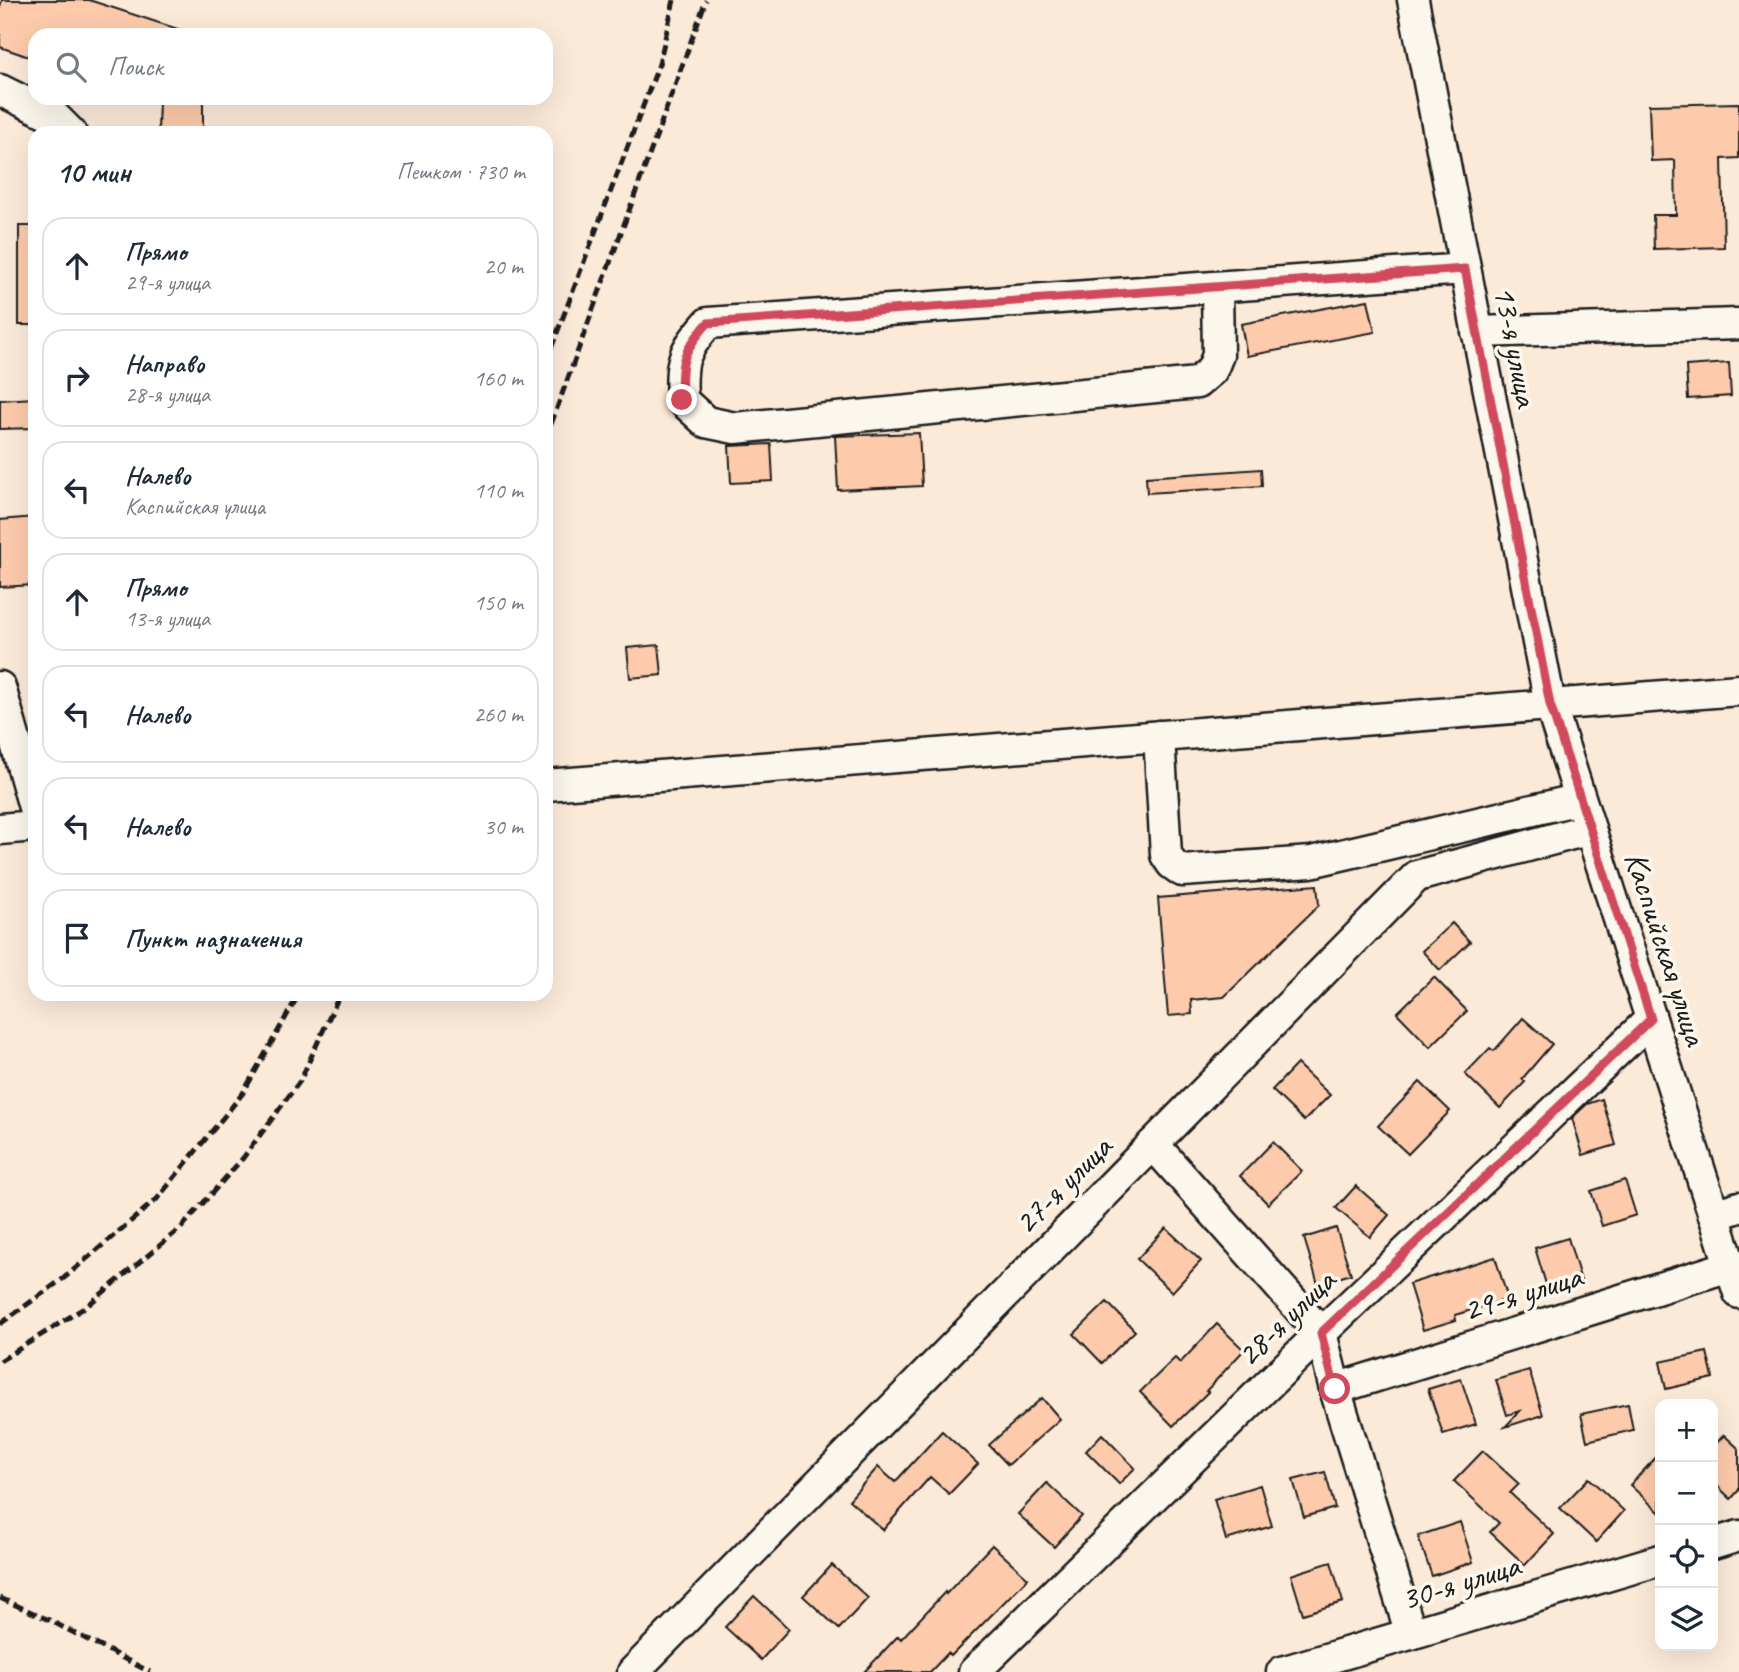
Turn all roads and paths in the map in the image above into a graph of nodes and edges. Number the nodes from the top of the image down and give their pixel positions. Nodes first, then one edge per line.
1 (1413, 0) edge
2 (0, 90) edge
3 (28, 104) edge
4 (31, 105) edge
5 (64, 126) edge
6 (1465, 269) junction
7 (1217, 286) junction
8 (1739, 324) edge
9 (1477, 332) junction
10 (0, 687) edge
11 (1739, 690) edge
12 (1550, 704) junction
13 (1160, 736) junction
14 (28, 766) edge
15 (553, 784) edge
16 (1580, 799) junction
17 (28, 827) edge
18 (0, 829) edge
19 (1590, 829) junction
20 (1651, 1019) junction
21 (1153, 1144) junction
22 (1726, 1211) edge
23 (1735, 1280) edge
24 (1321, 1333) junction
25 (1335, 1389) junction
26 (1739, 1536) edge
27 (1718, 1542) edge
28 (1655, 1561) edge
29 (1411, 1634) junction
30 (633, 1672) edge
31 (974, 1672) edge
32 (1282, 1672) edge

1 - 6 street, 13-я улица
2 - 3 street
4 - 5 street
6 - 7 street
6 - 9 street, 13-я улица
7 - 7 street
8 - 9 street
9 - 12 street, 13-я улица
10 - 14 street
11 - 12 street
12 - 13 street
12 - 16 street, Каспийская улица
13 - 15 street
13 - 16 street
16 - 19 street, Каспийская улица
17 - 18 street
19 - 20 street, Каспийская улица
19 - 21 street, 27-я улица
20 - 22 street, Каспийская улица
20 - 24 street, 28-я улица
21 - 24 street
21 - 30 street, 27-я улица
22 - 23 street, Каспийская улица
23 - 25 street, 29-я улица
24 - 25 street
24 - 31 street, 28-я улица
25 - 29 street
26 - 27 street
28 - 29 street, 30-я улица
29 - 32 street, 30-я улица

